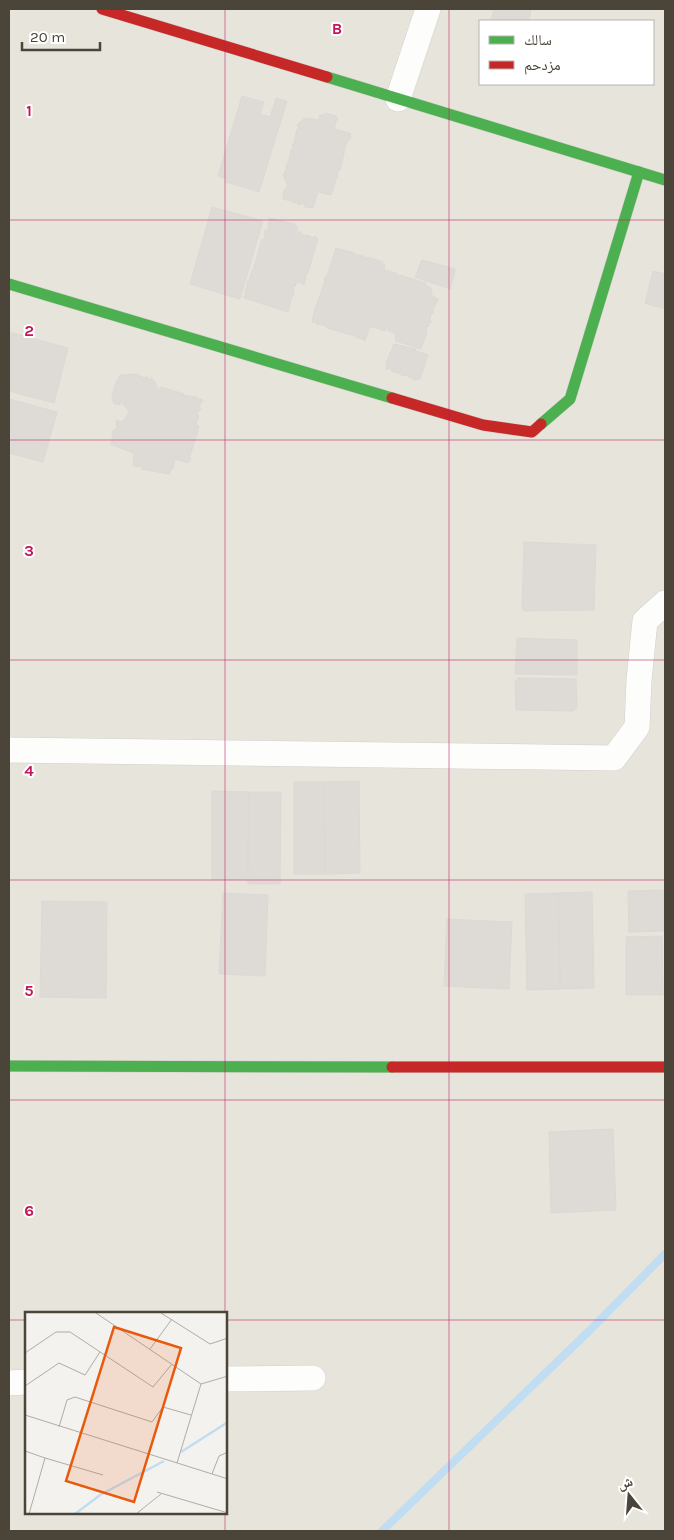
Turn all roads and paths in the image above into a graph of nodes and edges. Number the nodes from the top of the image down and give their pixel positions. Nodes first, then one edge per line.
1 (102, 9) edge
2 (428, 9) edge
3 (398, 99) junction
4 (639, 172) junction
5 (665, 180) edge
6 (9, 284) edge
7 (665, 603) edge
8 (9, 750) edge
9 (9, 1066) edge
10 (665, 1067) edge
11 (313, 1378) dead end
12 (228, 1379) edge
13 (25, 1382) edge
14 (9, 1383) edge

1 - 3 street
2 - 3 street
3 - 4 street
4 - 5 street
4 - 6 street
7 - 8 street
9 - 10 street
11 - 12 street
13 - 14 street

